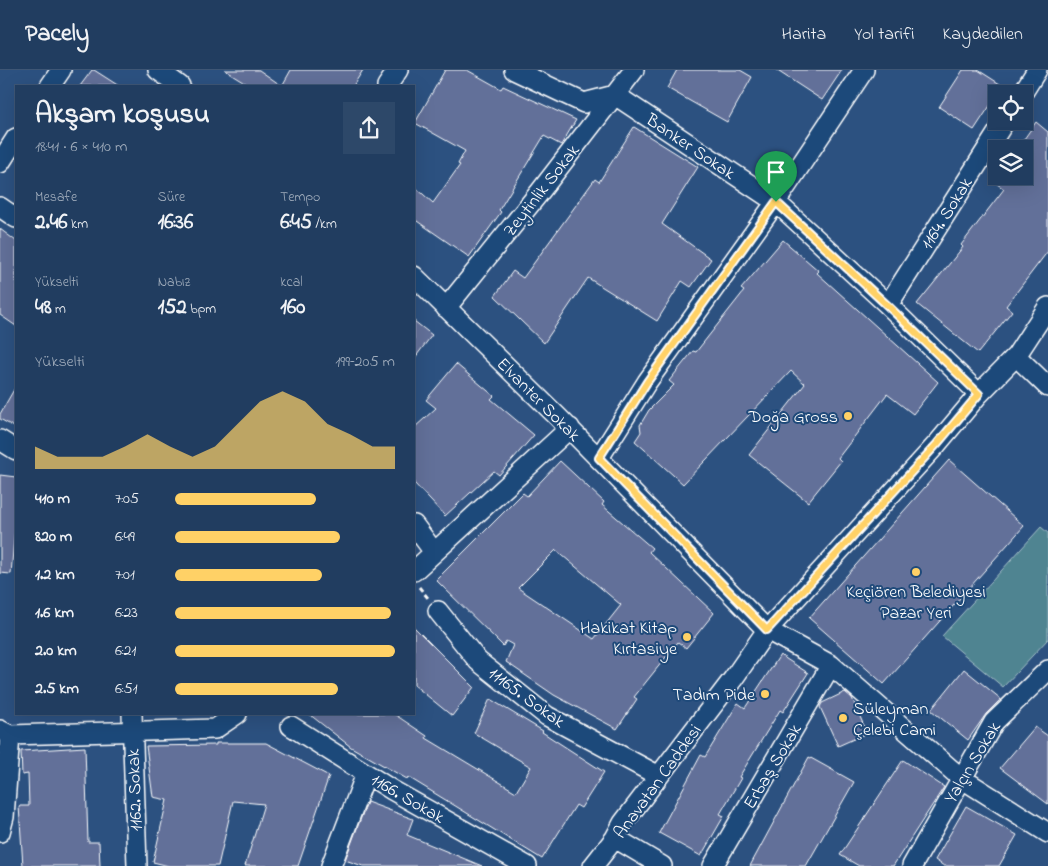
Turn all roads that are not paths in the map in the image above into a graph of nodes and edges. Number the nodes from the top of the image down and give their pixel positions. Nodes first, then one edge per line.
1 (60, 70) edge
2 (398, 70) edge
3 (514, 70) edge
4 (634, 70) edge
5 (864, 70) edge
6 (1039, 70) edge
7 (1048, 78) edge
8 (51, 85) edge
9 (388, 85) edge
10 (1028, 85) edge
11 (615, 95) junction
12 (999, 130) edge
13 (15, 140) edge
14 (0, 163) edge
15 (776, 202) junction
16 (0, 207) edge
17 (15, 217) edge
18 (415, 277) edge
19 (888, 306) junction
20 (1048, 306) edge
21 (446, 308) junction
22 (1016, 356) junction
23 (1048, 387) edge
24 (979, 394) junction
25 (570, 428) junction
26 (0, 440) edge
27 (15, 449) edge
28 (599, 458) junction
29 (415, 526) edge
30 (434, 552) junction
31 (415, 570) edge
32 (438, 611) dead end
33 (767, 630) junction
34 (831, 665) junction
35 (1048, 670) edge
36 (236, 715) edge
37 (132, 723) edge
38 (291, 726) dead end
39 (5, 732) edge
40 (366, 774) junction
41 (659, 776) junction
42 (961, 778) junction
43 (0, 832) edge
44 (1048, 833) edge
45 (615, 838) junction
46 (136, 866) edge
47 (331, 866) edge
48 (527, 866) edge
49 (593, 866) edge
50 (662, 866) edge
51 (712, 866) edge
52 (912, 866) edge

1 - 8 street
2 - 9 street
3 - 11 street
4 - 11 street, Zeytinlik Sokak
5 - 15 street
6 - 7 street
6 - 10 street
11 - 15 street, Banker Sokak
11 - 21 street, Zeytinlik Sokak
12 - 19 street, 1164. Sokak
13 - 14 street
15 - 19 street, Banker Sokak
15 - 28 street
16 - 17 street
18 - 21 street, Elvanter Sokak
19 - 24 street, Banker Sokak
20 - 22 street, Anavatan Caddesi
21 - 25 street, Elvanter Sokak
22 - 23 street
22 - 24 street, Anavatan Caddesi
24 - 33 street, Anavatan Caddesi
25 - 28 street, Elvanter Sokak
25 - 30 street
26 - 27 street
28 - 33 street, Elvanter Sokak
29 - 30 street
30 - 31 street
32 - 41 street, 11165. Sokak
33 - 34 street, Elvanter Sokak
33 - 41 street, Anavatan Caddesi
34 - 42 street, Elvanter Sokak
34 - 51 street, Erbaş Sokak
35 - 42 street, Yalçın Sokak
36 - 37 street
37 - 39 street
37 - 46 street, 1162. Sokak
38 - 40 street, 1166. Sokak
39 - 43 street
40 - 47 street
40 - 48 street, 1166. Sokak
41 - 45 street, Anavatan Caddesi
42 - 44 street, Elvanter Sokak
42 - 52 street, Yalçın Sokak
45 - 49 street, Anavatan Caddesi
45 - 50 street

